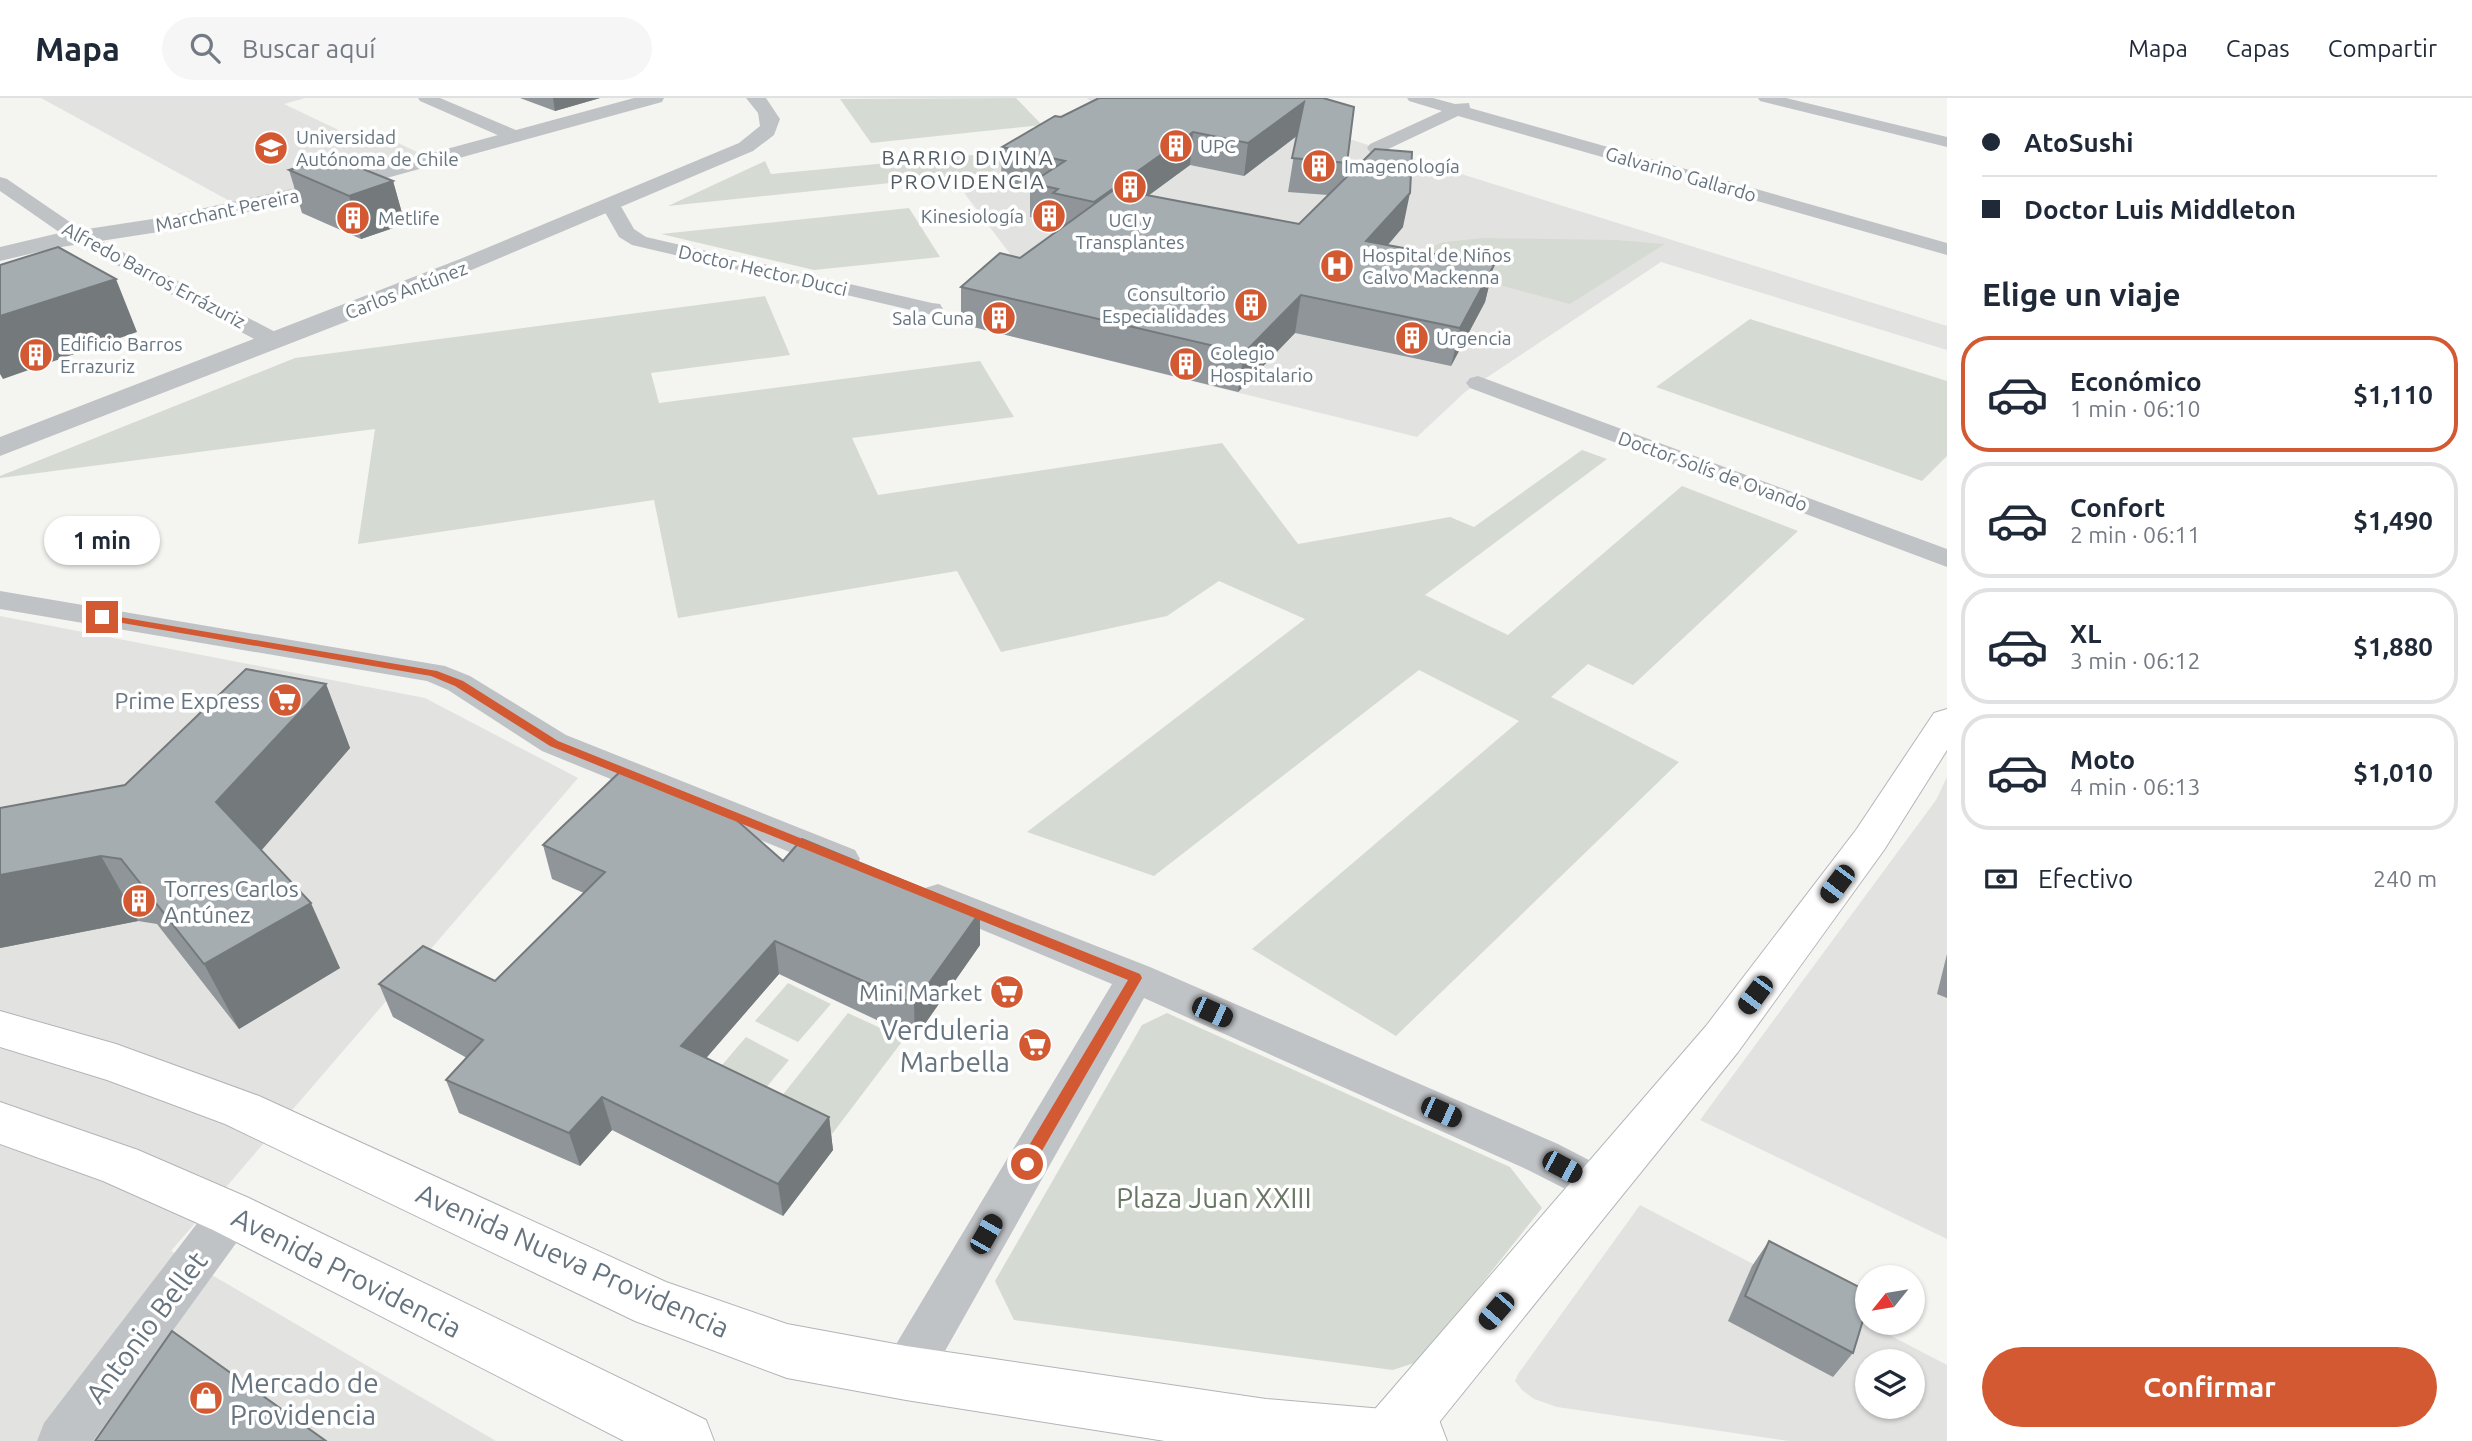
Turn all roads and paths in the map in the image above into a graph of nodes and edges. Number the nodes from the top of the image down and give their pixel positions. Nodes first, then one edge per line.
1 (426, 98) edge
2 (655, 98) edge
3 (755, 98) edge
4 (1415, 98) edge
5 (1485, 98) edge
6 (1766, 98) edge
7 (1456, 110) junction
8 (517, 137) junction
9 (1947, 142) edge
10 (1376, 148) edge
11 (0, 183) edge
12 (0, 206) edge
13 (612, 207) junction
14 (79, 237) junction
15 (55, 241) junction
16 (1947, 249) edge
17 (0, 254) edge
18 (932, 309) dead end
19 (264, 345) junction
20 (1478, 383) dead end
21 (0, 447) edge
22 (1947, 559) edge
23 (0, 600) edge
24 (1947, 721) edge
25 (875, 872) edge
26 (914, 888) edge
27 (1136, 978) junction
28 (0, 1029) edge
29 (0, 1123) edge
30 (1599, 1186) junction
31 (231, 1214) junction
32 (906, 1373) junction
33 (1395, 1440) edge
34 (62, 1441) edge
35 (685, 1441) edge

1 - 8 street
2 - 8 street, Marchant Pereira
3 - 13 street, Carlos Antúnez
4 - 7 street, Galvarino Gallardo
5 - 7 street
6 - 9 street
7 - 10 street
7 - 16 street, Galvarino Gallardo
8 - 14 street, Marchant Pereira
11 - 14 street, Alfredo Barros Errázuriz
12 - 15 street, Alfredo Barros Errázuriz
13 - 18 street, Doctor Hector Ducci
13 - 19 street, Carlos Antúnez
14 - 15 street, Marchant Pereira
14 - 19 street, Alfredo Barros Errázuriz
15 - 17 street, Marchant Pereira
15 - 19 street, Alfredo Barros Errázuriz
19 - 21 street, Carlos Antúnez
20 - 22 street, Doctor Solís de Ovando
23 - 25 street
24 - 30 main road
26 - 27 street
27 - 30 street
27 - 32 street
28 - 32 main road, Avenida Nueva Providencia
29 - 31 main road, Avenida Providencia
30 - 33 main road
31 - 34 street, Antonio Bellet
31 - 35 main road, Avenida Providencia
32 - 33 main road, Avenida Nueva Providencia

